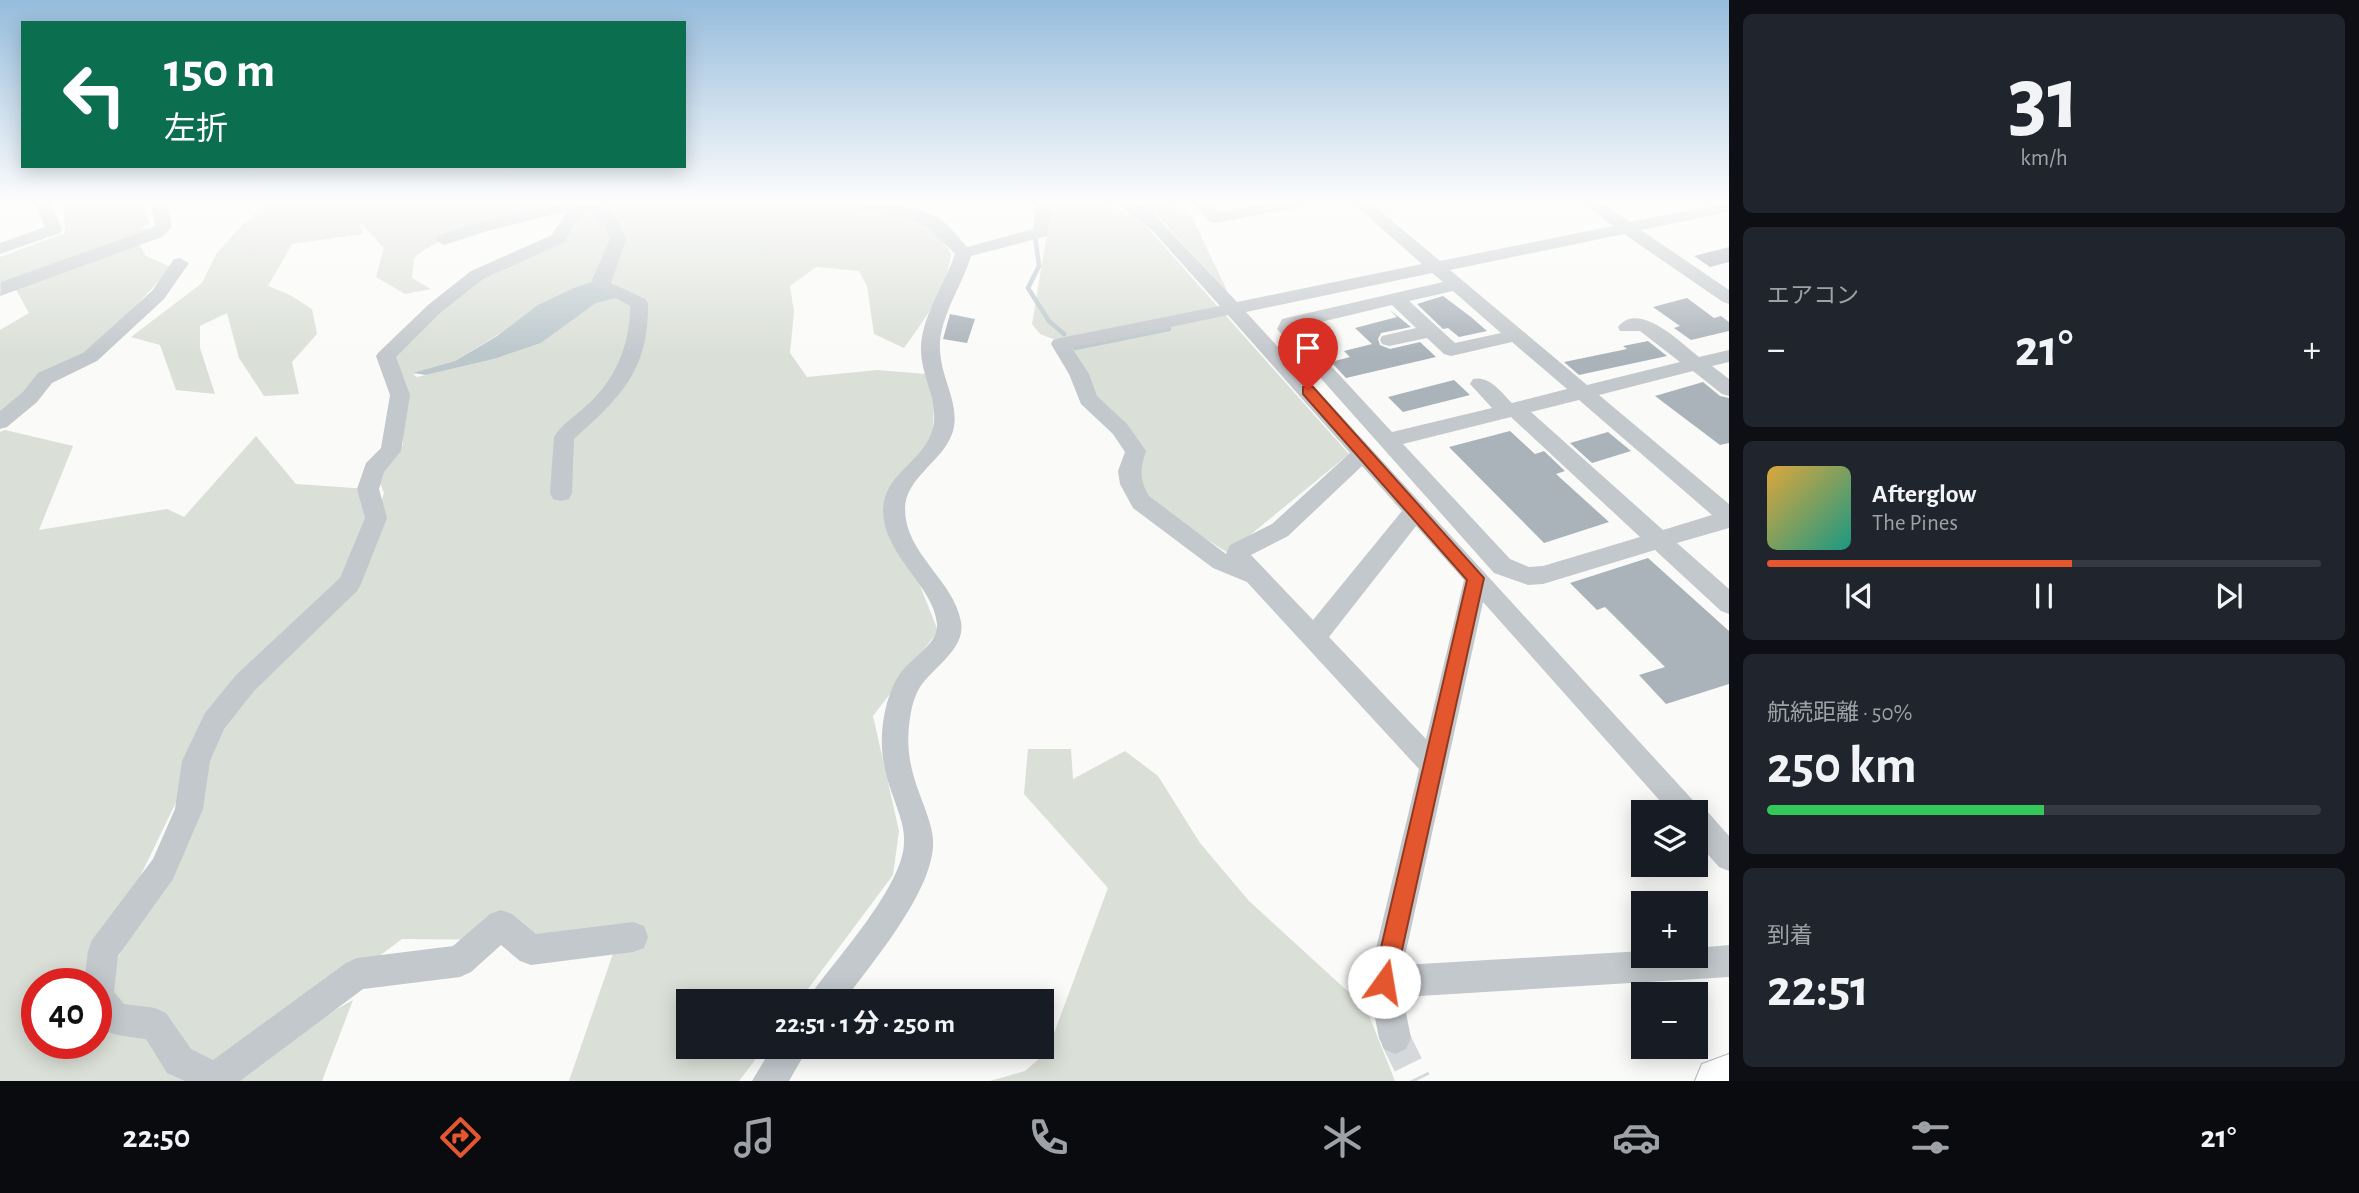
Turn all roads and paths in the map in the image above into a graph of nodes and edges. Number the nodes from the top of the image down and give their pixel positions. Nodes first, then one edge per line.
1 (99, 253) edge
2 (525, 253) edge
3 (612, 253) edge
4 (964, 253) edge
5 (1183, 253) edge
6 (1420, 253) edge
7 (1502, 253) edge
8 (1663, 253) edge
9 (180, 263) dead end
10 (1436, 267) junction
11 (1459, 284) junction
12 (0, 291) edge
13 (1729, 298) edge
14 (1396, 299) junction
15 (1234, 309) junction
16 (1627, 327) dead end
17 (1431, 331) junction
18 (1517, 335) junction
19 (1389, 340) dead end
20 (1729, 356) edge
21 (1696, 364) junction
22 (1480, 384) dead end
23 (1729, 389) edge
24 (1584, 392) junction
25 (1512, 410) junction
26 (0, 422) edge
27 (1386, 441) junction
28 (1364, 452) junction
29 (561, 493) dead end
30 (1415, 511) junction
31 (1729, 518) edge
32 (1658, 540) junction
33 (1255, 575) junction
34 (1476, 578) junction
35 (1729, 604) edge
36 (1313, 638) junction
37 (1434, 766) junction
38 (1677, 800) edge
39 (1708, 833) edge
40 (1729, 857) edge
41 (633, 937) dead end
42 (1729, 961) edge
43 (1384, 982) junction
44 (834, 989) edge
45 (1395, 1038) tunnel mouth
46 (784, 1059) edge
47 (1729, 1078) edge
48 (769, 1081) edge
49 (1719, 1081) edge

1 - 12 street
2 - 41 street
3 - 29 street
4 - 44 street
5 - 15 street
6 - 10 street
7 - 10 street
8 - 13 street
9 - 26 street
10 - 11 street
10 - 15 street
11 - 14 street
11 - 18 street
14 - 17 street
14 - 27 street
15 - 28 street
15 - 33 street
16 - 21 street
17 - 18 street
17 - 19 street
18 - 24 street
20 - 21 street
21 - 23 street
21 - 24 street
22 - 25 street
24 - 25 street
24 - 31 street
25 - 27 street
25 - 32 street
27 - 32 street
28 - 30 street
28 - 33 street
30 - 34 street
30 - 36 street
31 - 32 street
32 - 35 street
33 - 36 street
34 - 37 street
34 - 38 street
36 - 37 street
37 - 43 street
39 - 40 street
42 - 43 street
43 - 45 street
46 - 48 street
47 - 49 highway

